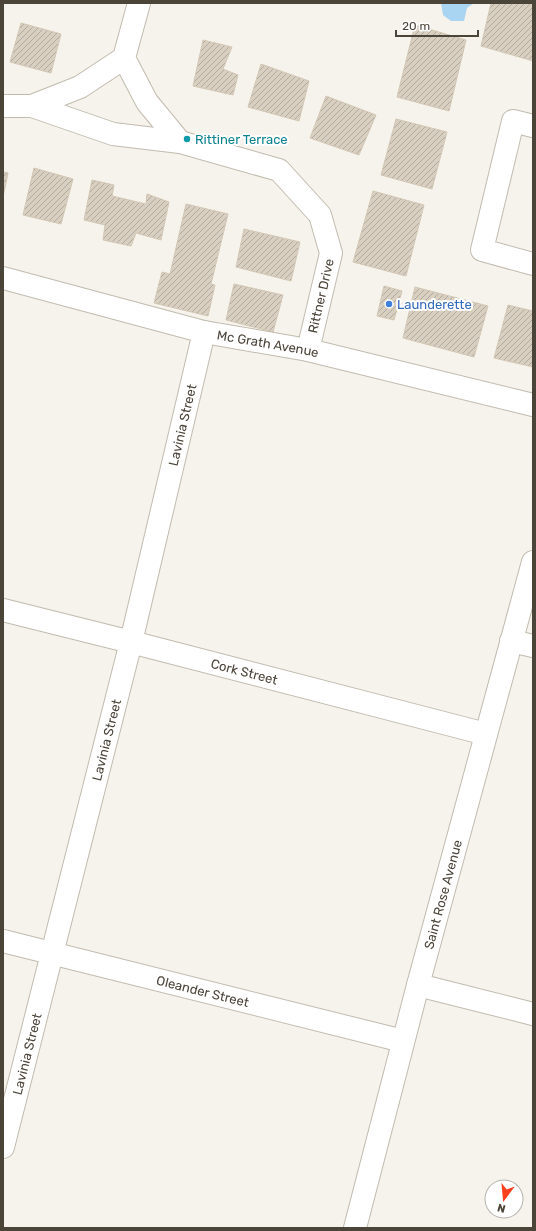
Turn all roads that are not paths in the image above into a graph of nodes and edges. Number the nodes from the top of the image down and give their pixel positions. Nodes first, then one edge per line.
1 (139, 3) edge
2 (124, 58) junction
3 (3, 106) edge
4 (32, 106) junction
5 (533, 126) edge
6 (180, 142) junction
7 (533, 264) edge
8 (3, 278) edge
9 (204, 332) junction
10 (308, 350) junction
11 (533, 405) edge
12 (533, 562) edge
13 (530, 583) edge
14 (3, 610) edge
15 (511, 641) junction
16 (131, 642) junction
17 (533, 646) edge
18 (486, 734) junction
19 (3, 941) edge
20 (52, 955) junction
21 (418, 985) junction
22 (533, 1014) edge
23 (403, 1041) junction
24 (3, 1147) edge
25 (355, 1228) edge

1 - 2 street
2 - 4 street, Rittner Drive
2 - 6 street
3 - 4 street, Rittner Drive
4 - 6 street, Rittner Drive
5 - 7 street
6 - 10 street, Rittner Drive
8 - 9 street, Mc Grath Avenue
9 - 10 street, Mc Grath Avenue
9 - 16 street, Lavinia Street
10 - 11 street, Mc Grath Avenue
12 - 13 street, Saint Rose Avenue
13 - 15 street, Saint Rose Avenue
14 - 16 street, Cork Street
15 - 17 street
15 - 18 street, Saint Rose Avenue
16 - 18 street, Cork Street
16 - 20 street, Lavinia Street
18 - 21 street, Saint Rose Avenue
19 - 20 street, Oleander Street
20 - 23 street, Oleander Street
20 - 24 street, Lavinia Street
21 - 22 street
21 - 23 street, Saint Rose Avenue
23 - 25 street, Saint Rose Avenue

